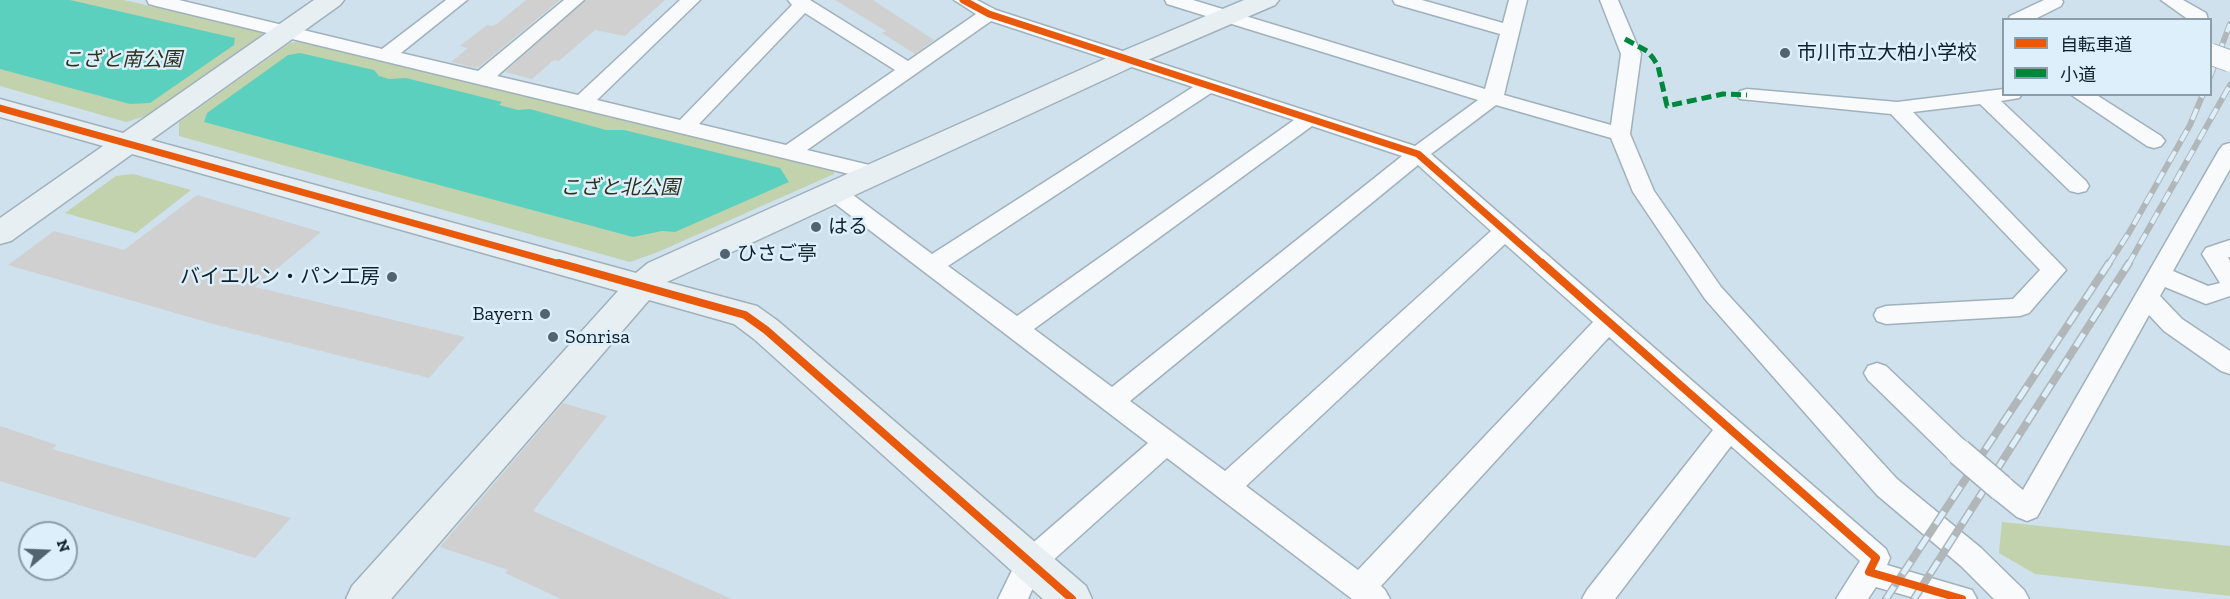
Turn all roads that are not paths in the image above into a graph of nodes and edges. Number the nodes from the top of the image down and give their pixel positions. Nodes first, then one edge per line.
1 (156, 0) edge
2 (331, 0) edge
3 (458, 0) edge
4 (575, 0) edge
5 (691, 0) edge
6 (963, 0) edge
7 (1174, 0) edge
8 (1266, 0) edge
9 (1402, 0) edge
10 (1518, 0) edge
11 (1609, 0) edge
12 (2170, 0) edge
13 (2054, 1) edge
14 (800, 2) edge
15 (203, 4) edge
16 (988, 14) junction
17 (1227, 16) junction
18 (2021, 18) edge
19 (2199, 18) edge
20 (286, 31) junction
21 (1510, 31) junction
22 (2212, 54) edge
23 (386, 55) junction
24 (1127, 59) junction
25 (2230, 61) edge
26 (909, 70) junction
27 (482, 78) junction
28 (1208, 86) junction
29 (1747, 95) dead end
30 (2002, 95) edge
31 (2083, 96) edge
32 (1493, 98) junction
33 (1985, 98) junction
34 (583, 102) junction
35 (0, 108) edge
36 (1897, 108) junction
37 (1309, 119) junction
38 (685, 127) junction
39 (1620, 134) junction
40 (2154, 141) dead end
41 (129, 143) junction
42 (2230, 150) edge
43 (790, 152) junction
44 (1418, 154) junction
45 (874, 173) junction
46 (2078, 186) dead end
47 (833, 191) junction
48 (1506, 230) junction
49 (0, 233) edge
50 (2230, 248) edge
51 (932, 265) junction
52 (2230, 280) edge
53 (643, 285) junction
54 (2153, 286) junction
55 (2230, 288) edge
56 (1886, 315) dead end
57 (1609, 321) junction
58 (1017, 329) junction
59 (2230, 364) edge
60 (1877, 373) dead end
61 (1112, 401) junction
62 (1730, 428) junction
63 (1166, 443) junction
64 (1225, 488) junction
65 (1030, 562) junction
66 (1869, 572) junction
67 (1367, 593) edge
68 (1957, 598) edge
69 (366, 599) edge
70 (1013, 599) edge
71 (1072, 599) edge
72 (1597, 599) edge
73 (1851, 599) edge
74 (2014, 599) edge

1 - 15 street
2 - 20 street
3 - 23 street
4 - 27 street
5 - 34 street
6 - 16 street
7 - 17 street
8 - 17 street
9 - 21 street
10 - 21 street
11 - 39 street
12 - 19 street
13 - 18 street
14 - 26 street
14 - 38 street
15 - 20 street
16 - 24 street
16 - 26 street
17 - 24 street
17 - 32 street
20 - 23 street
20 - 41 street
21 - 32 street
22 - 25 street, bridge
23 - 27 street
24 - 28 street
24 - 45 street
26 - 43 street
27 - 34 street
28 - 37 street
28 - 51 street
29 - 36 street
30 - 33 street
31 - 40 street
32 - 39 street
32 - 44 street
33 - 36 street
33 - 46 street
34 - 38 street
35 - 41 street
36 - 56 street
37 - 44 street
37 - 58 street
38 - 43 street
39 - 74 street
41 - 49 street
41 - 53 street
42 - 54 street
43 - 45 street
44 - 48 street
44 - 61 street
45 - 47 street
47 - 51 street
47 - 53 street
48 - 57 street
48 - 64 street
50 - 52 street
51 - 58 street
53 - 65 street
53 - 69 street
54 - 55 street
54 - 59 street
54 - 60 street, bridge
57 - 62 street
57 - 67 street
58 - 61 street
61 - 63 street
62 - 66 street
62 - 72 street
63 - 64 street
63 - 65 street
64 - 67 street
65 - 70 street
65 - 71 street
66 - 68 street
66 - 73 street

